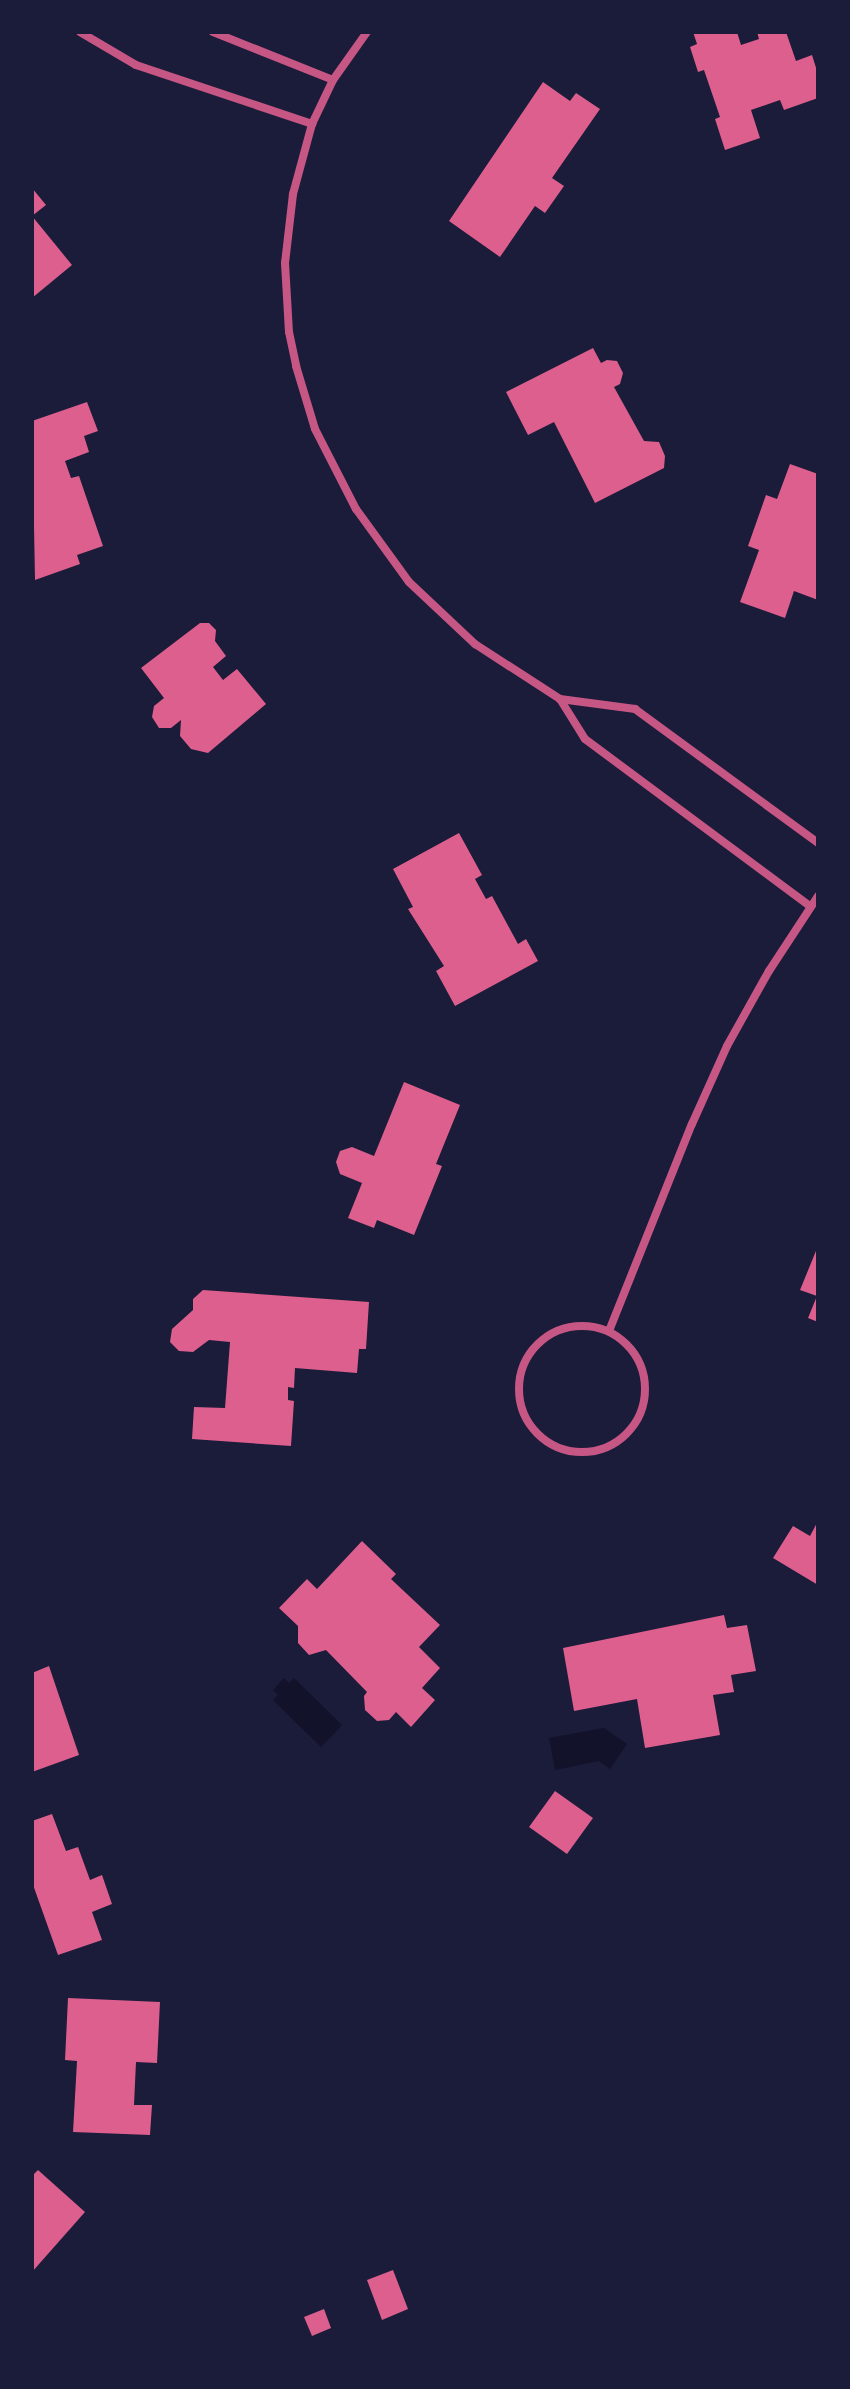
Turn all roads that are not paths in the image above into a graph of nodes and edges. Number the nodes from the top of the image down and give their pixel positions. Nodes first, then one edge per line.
1 (80, 32) edge
2 (213, 32) edge
3 (367, 32) edge
4 (333, 80) junction
5 (312, 124) junction
6 (560, 699) junction
7 (818, 843) edge
8 (818, 896) edge
9 (810, 906) junction
10 (609, 1331) junction

1 - 5 street
2 - 4 street
3 - 4 street
4 - 5 street
5 - 6 street
6 - 7 street
6 - 9 street
8 - 9 street
9 - 10 street
10 - 10 street

